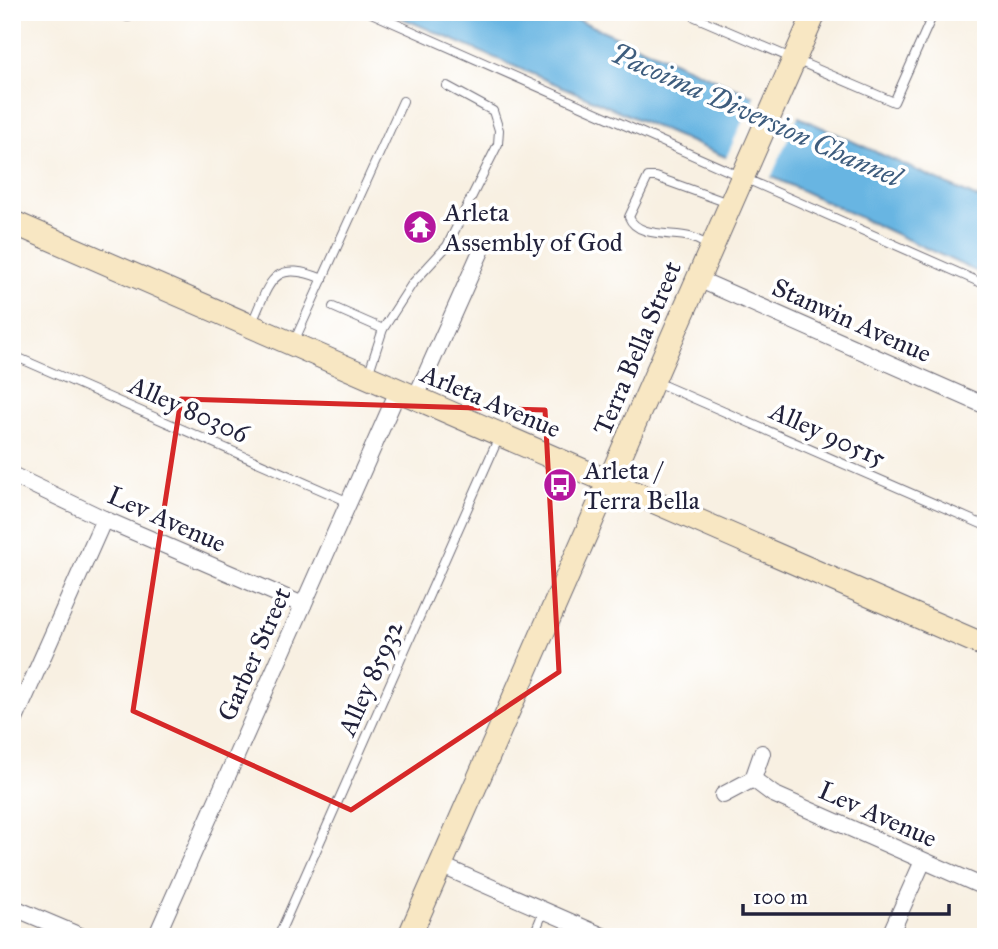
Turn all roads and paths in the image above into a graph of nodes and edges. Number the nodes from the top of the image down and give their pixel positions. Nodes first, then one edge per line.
1 (369, 12) edge
2 (697, 12) edge
3 (816, 12) edge
4 (934, 12) edge
5 (794, 60) junction
6 (447, 86) dead end
7 (403, 101) dead end
8 (744, 174) junction
9 (731, 204) junction
10 (12, 222) edge
11 (712, 247) junction
12 (481, 251) dead end
13 (698, 278) junction
14 (323, 279) junction
15 (986, 285) edge
16 (333, 307) dead end
17 (251, 327) junction
18 (383, 329) junction
19 (292, 345) junction
20 (12, 355) edge
21 (367, 378) junction
22 (653, 381) junction
23 (406, 395) junction
24 (986, 406) edge
25 (500, 436) junction
26 (12, 475) edge
27 (610, 483) junction
28 (349, 502) junction
29 (104, 519) junction
30 (986, 526) edge
31 (303, 605) junction
32 (986, 646) edge
33 (12, 726) edge
34 (762, 753) dead end
35 (753, 779) junction
36 (723, 795) dead end
37 (923, 861) junction
38 (440, 865) junction
39 (986, 888) edge
40 (12, 907) edge
41 (544, 910) junction
42 (83, 937) edge
43 (156, 937) edge
44 (278, 937) edge
45 (409, 937) edge
46 (533, 937) edge
47 (605, 937) edge
48 (889, 937) edge

1 - 8 lane
2 - 5 lane
3 - 5 main road, Terra Bella Street
4 - 5 lane
5 - 8 main road, Terra Bella Street
6 - 18 lane
7 - 14 lane
8 - 9 main road, Terra Bella Street
8 - 15 lane
9 - 11 main road, Terra Bella Street
9 - 11 lane
10 - 17 main road, Arleta Avenue
11 - 13 main road, Terra Bella Street
12 - 23 street, Garber Street
13 - 22 main road, Terra Bella Street
13 - 24 street, Stanwin Avenue
14 - 17 lane
14 - 19 lane
16 - 18 lane
17 - 19 main road, Arleta Avenue
18 - 21 lane
19 - 21 main road, Arleta Avenue
20 - 28 lane, Alley 80306
21 - 23 main road, Arleta Avenue
22 - 27 main road, Terra Bella Street
22 - 30 lane, Alley 90515
23 - 25 main road, Arleta Avenue
23 - 28 street, Garber Street
25 - 27 main road, Arleta Avenue
25 - 44 lane, Alley 85932
26 - 29 street, Lev Avenue
27 - 32 main road, Arleta Avenue
27 - 38 main road, Terra Bella Street
28 - 31 street, Garber Street
29 - 31 street, Lev Avenue
29 - 33 street
31 - 43 street, Garber Street
34 - 35 street
35 - 36 street
35 - 37 street, Lev Avenue
37 - 39 street, Lev Avenue
37 - 48 street
38 - 41 street
38 - 45 main road, Terra Bella Street
40 - 42 street
41 - 46 lane
41 - 47 street

